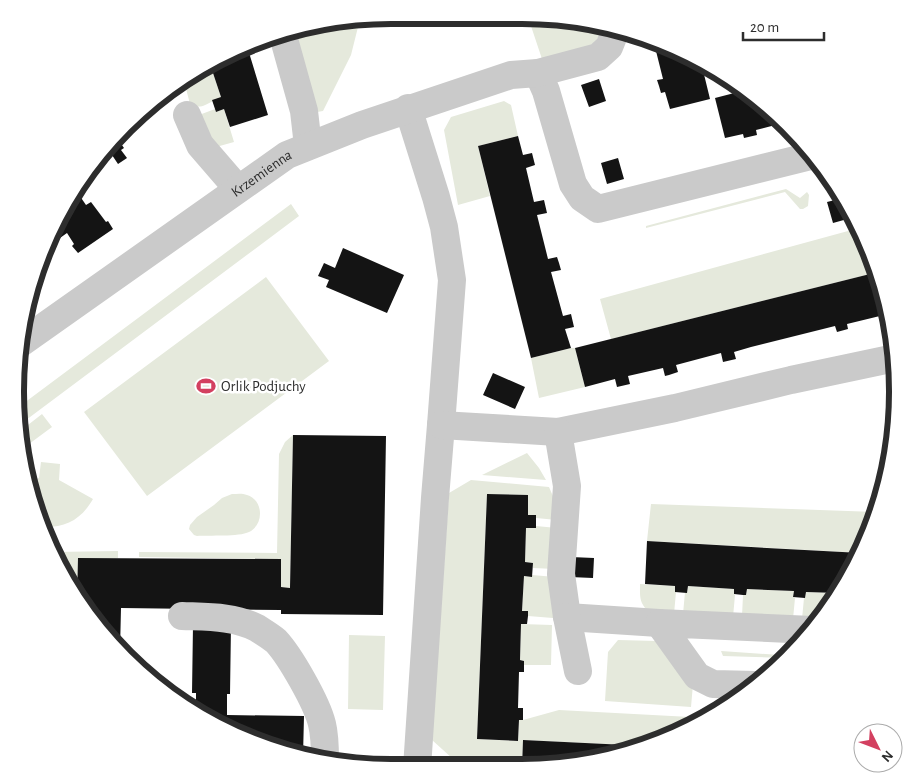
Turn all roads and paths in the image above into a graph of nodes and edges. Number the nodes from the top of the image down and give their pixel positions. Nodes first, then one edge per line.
1 (614, 35) edge
2 (284, 40) edge
3 (538, 73) junction
4 (408, 108) junction
5 (187, 114) dead end
6 (308, 146) junction
7 (805, 158) edge
8 (238, 190) junction
9 (28, 337) edge
10 (887, 360) edge
11 (441, 425) junction
12 (558, 432) junction
13 (182, 616) dead end
14 (567, 617) junction
15 (659, 623) junction
16 (802, 630) edge
17 (578, 671) dead end
18 (744, 684) edge
19 (325, 753) edge
20 (418, 759) edge

1 - 3 street, Krzemienna
2 - 6 street
3 - 4 street, Krzemienna
3 - 7 street
4 - 6 street, Krzemienna
4 - 11 street
5 - 8 street
6 - 8 street, Krzemienna
8 - 9 street, Krzemienna
10 - 12 street
11 - 12 street
11 - 20 street
12 - 14 street
13 - 19 street
14 - 15 street
14 - 17 street
15 - 16 street
15 - 18 street

